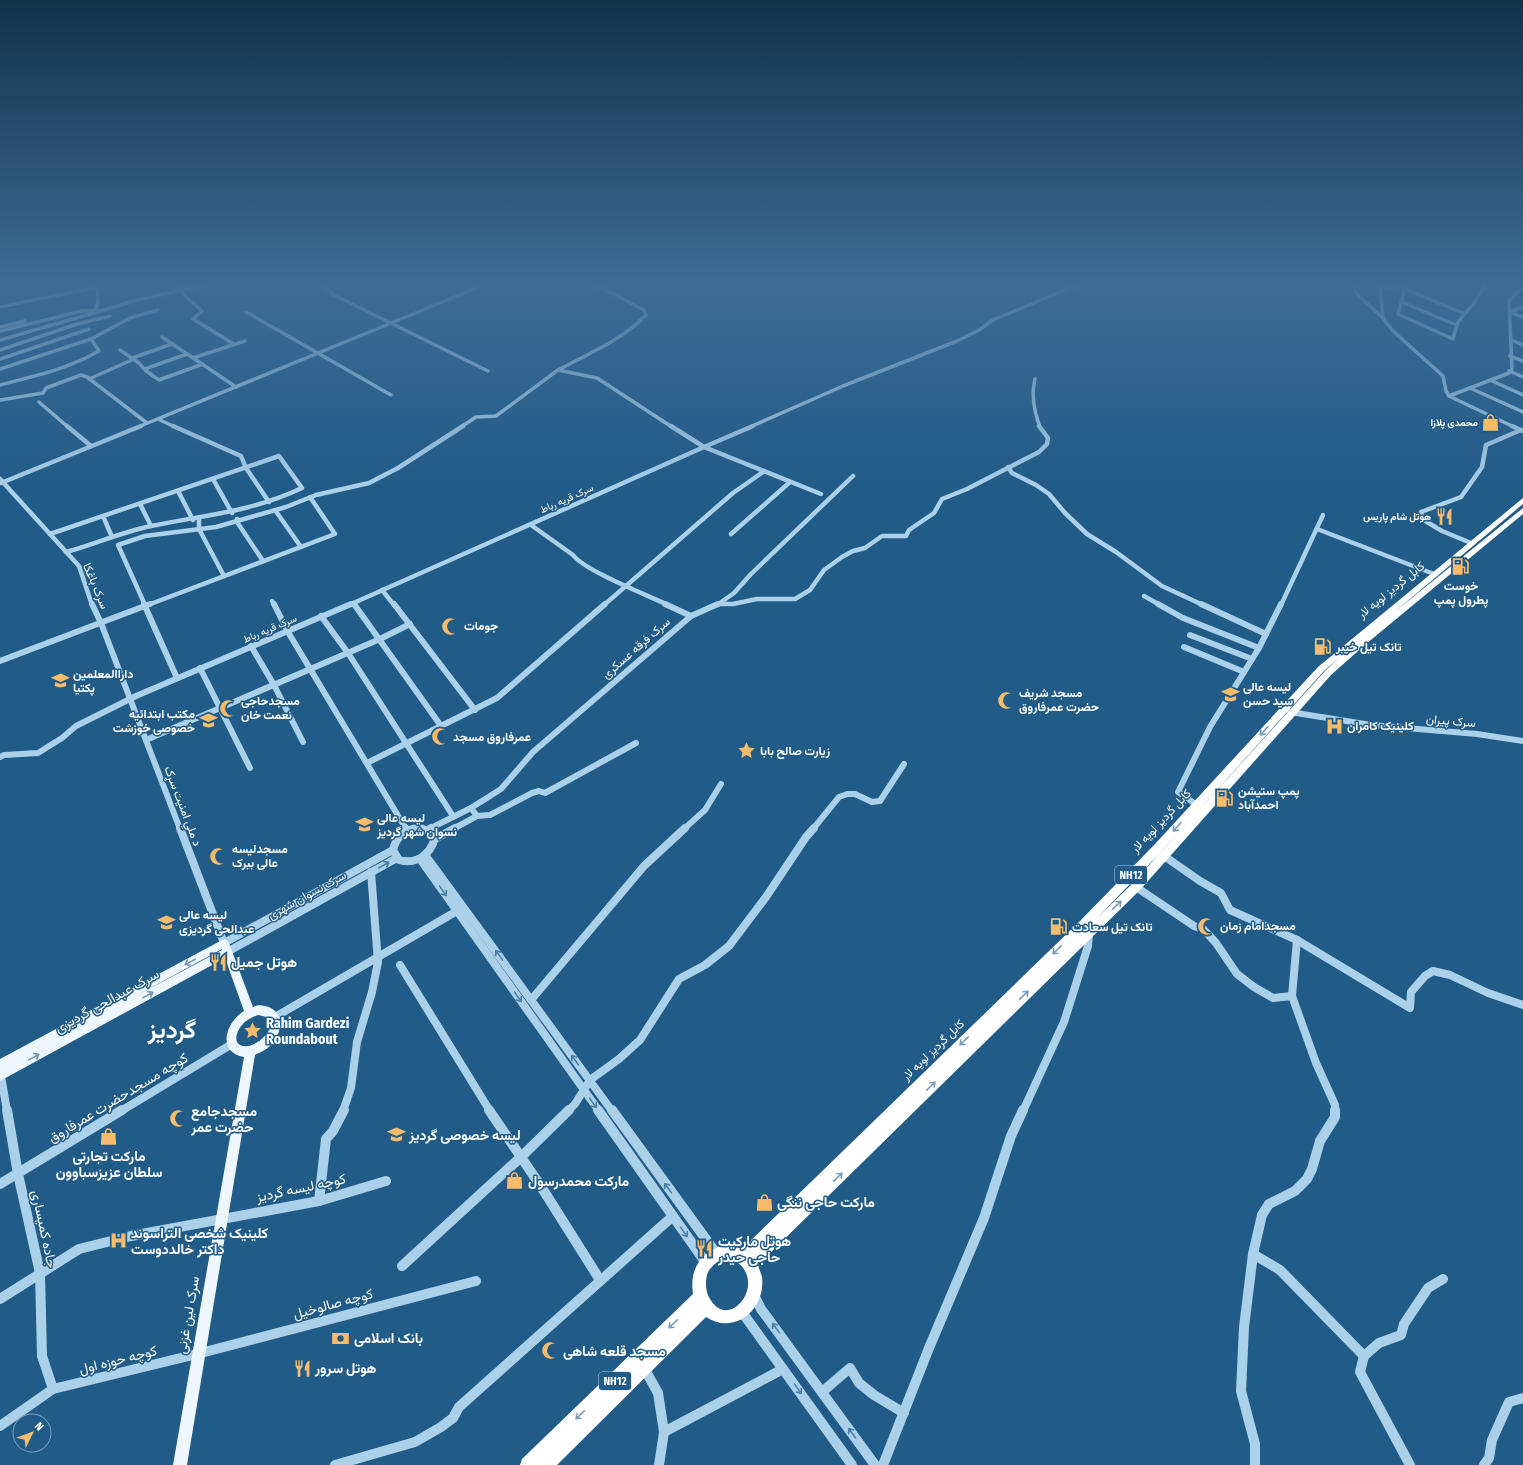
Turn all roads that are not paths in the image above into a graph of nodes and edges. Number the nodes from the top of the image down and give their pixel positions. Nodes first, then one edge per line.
1 (20, 352) edge
2 (50, 352) edge
3 (96, 352) edge
4 (123, 352) edge
5 (150, 352) edge
6 (209, 352) edge
7 (315, 352) edge
8 (322, 352) edge
9 (449, 352) edge
10 (590, 352) edge
11 (928, 352) edge
12 (1417, 352) edge
13 (1510, 352) edge
14 (187, 354) joint
15 (318, 354) junction
16 (92, 355) junction
17 (1510, 356) junction
18 (193, 358) junction
19 (0, 359) edge
20 (133, 359) junction
21 (1523, 361) edge
22 (203, 364) junction
23 (1, 368) edge
24 (145, 369) junction
25 (558, 370) junction
26 (488, 371) dead end
27 (1509, 371) junction
28 (1523, 377) edge
29 (89, 379) junction
30 (1035, 379) dead end
31 (1490, 380) junction
32 (0, 385) edge
33 (236, 387) junction
34 (1470, 388) junction
35 (0, 389) edge
36 (391, 395) dead end
37 (1523, 395) edge
38 (1449, 396) junction
39 (0, 400) edge
40 (39, 402) dead end
41 (1523, 412) edge
42 (158, 418) junction
43 (147, 423) junction
44 (1522, 430) edge
45 (90, 446) junction
46 (704, 447) junction
47 (1008, 467) junction
48 (246, 468) junction
49 (763, 472) junction
50 (853, 476) dead end
51 (213, 479) junction
52 (1, 481) edge
53 (790, 482) junction
54 (178, 491) junction
55 (821, 494) dead end
56 (310, 498) junction
57 (1523, 500) edge
58 (269, 502) junction
59 (140, 504) junction
60 (275, 510) junction
61 (1523, 510) edge
62 (238, 512) junction
63 (232, 513) junction
64 (1323, 515) dead end
65 (103, 516) junction
66 (196, 519) junction
67 (236, 522) junction
68 (531, 525) junction
69 (151, 526) junction
70 (199, 529) junction
71 (1317, 529) junction
72 (50, 534) junction
73 (731, 534) dead end
74 (112, 537) junction
75 (1471, 543) junction
76 (301, 547) junction
77 (66, 552) junction
78 (263, 561) junction
79 (1434, 574) junction
80 (224, 576) junction
81 (626, 585) junction
82 (382, 590) junction
83 (1144, 596) dead end
84 (272, 602) dead end
85 (353, 603) junction
86 (718, 605) junction
87 (144, 606) junction
88 (321, 616) junction
89 (691, 616) junction
90 (101, 623) junction
91 (410, 624) junction
92 (288, 632) junction
93 (1266, 634) junction
94 (1190, 635) dead end
95 (380, 639) junction
96 (251, 646) junction
97 (1184, 647) dead end
98 (1259, 648) junction
99 (348, 653) junction
100 (1252, 659) junction
101 (0, 661) edge
102 (200, 668) junction
103 (312, 669) junction
104 (1244, 672) junction
105 (177, 678) junction
106 (274, 685) junction
107 (130, 700) junction
108 (220, 708) junction
109 (475, 710) junction
110 (1288, 712) junction
111 (442, 726) junction
112 (146, 740) junction
113 (1523, 741) edge
114 (303, 742) dead end
115 (636, 743) dead end
116 (406, 744) junction
117 (0, 757) edge
118 (367, 763) junction
119 (904, 764) dead end
120 (250, 768) dead end
121 (721, 784) dead end
122 (1197, 804) junction
123 (471, 808) junction
124 (453, 816) junction
125 (477, 816) junction
126 (428, 830) junction
127 (407, 831) junction
128 (434, 839) junction
129 (394, 850) junction
130 (1164, 856) junction
131 (423, 857) junction
132 (397, 858) junction
133 (371, 872) junction
134 (1136, 887) junction
135 (457, 911) junction
136 (1089, 931) junction
137 (1297, 940) junction
138 (225, 948) junction
139 (378, 957) junction
140 (400, 965) dead end
141 (1292, 996) junction
142 (531, 1000) junction
143 (1523, 1006) edge
144 (250, 1013) junction
145 (275, 1017) junction
146 (232, 1044) junction
147 (250, 1052) junction
148 (0, 1071) edge
149 (590, 1080) junction
150 (584, 1090) junction
151 (521, 1157) junction
152 (18, 1174) junction
153 (386, 1182) dead end
154 (0, 1184) edge
155 (319, 1201) junction
156 (673, 1216) junction
157 (221, 1219) junction
158 (1253, 1254) junction
159 (711, 1258) junction
160 (747, 1260) junction
161 (402, 1266) dead end
162 (40, 1273) junction
163 (1443, 1279) dead end
164 (600, 1280) junction
165 (476, 1281) dead end
166 (754, 1295) junction
167 (0, 1299) edge
168 (704, 1302) junction
169 (742, 1312) junction
170 (197, 1354) junction
171 (1364, 1356) junction
172 (644, 1368) junction
173 (783, 1369) junction
174 (53, 1389) junction
175 (822, 1392) junction
176 (1523, 1398) edge
177 (904, 1413) junction
178 (0, 1426) edge
179 (664, 1432) junction
180 (180, 1465) edge
181 (335, 1465) edge
182 (528, 1465) edge
183 (546, 1465) edge
184 (659, 1465) edge
185 (852, 1465) edge
186 (875, 1465) edge
187 (883, 1465) edge
188 (1255, 1465) edge
189 (1410, 1465) edge
190 (1484, 1465) edge

1 - 19 street
2 - 23 street
3 - 16 street
4 - 20 street
5 - 20 street
6 - 18 street
7 - 15 street
8 - 15 street
9 - 26 street
10 - 25 street
11 - 46 street, سرک قریه رباط
12 - 38 street
13 - 17 street
14 - 18 street
14 - 24 street
15 - 33 street
15 - 36 street
16 - 32 street
16 - 35 street
17 - 21 street
17 - 27 street
18 - 22 street
20 - 24 street
20 - 29 street
22 - 24 street
22 - 33 street
25 - 46 street
25 - 56 street
27 - 28 street
27 - 31 street
29 - 39 street
29 - 43 street
30 - 47 street
31 - 34 street
31 - 37 street
33 - 42 street
34 - 38 street
34 - 41 street
38 - 44 street
40 - 45 street
42 - 43 street
42 - 48 street
43 - 45 street
44 - 75 street
45 - 52 street
46 - 49 street
46 - 68 street, سرک قریه رباط
47 - 86 street
47 - 93 street
48 - 51 street
48 - 58 street
48 - 58 street
49 - 53 street
49 - 81 street
50 - 86 street, سرک فرقه عسکری
51 - 54 street
51 - 63 street
52 - 72 street, سرک باغکا
53 - 55 street
53 - 73 street
54 - 59 street
54 - 66 street
56 - 60 street
56 - 76 street
57 - 75 highway, کابل گردیز لویه لار / NH12
58 - 62 street
59 - 65 street
59 - 69 street
60 - 67 street
60 - 76 street
61 - 110 highway, کابل گردیز لویه لار / NH12
62 - 63 street
62 - 67 street
63 - 66 street
64 - 71 street
65 - 72 street
65 - 74 street
66 - 69 street
66 - 70 street
67 - 70 street
67 - 78 street
68 - 81 street
68 - 82 street, سرک قریه رباط
69 - 74 street
70 - 80 street
70 - 87 street
71 - 79 street
71 - 93 street
72 - 77 street, سرک باغکا
74 - 77 street
75 - 79 highway, کابل گردیز لویه لار / NH12
76 - 78 street
77 - 90 street, سرک باغکا
78 - 80 street
79 - 110 highway, کابل گردیز لویه لار / NH12
80 - 87 street
81 - 89 street
81 - 109 street
82 - 85 street, سرک قریه رباط
82 - 91 street
83 - 98 street
84 - 92 street
85 - 88 street, سرک قریه رباط
85 - 95 street
86 - 89 street, سرک فرقه عسکری
87 - 90 street
87 - 105 street
88 - 92 street, سرک قریه رباط
88 - 99 street
89 - 123 street, سرک فرقه عسکری
90 - 101 street
90 - 107 street, سرک باغکا
91 - 95 street
91 - 109 street
92 - 96 street, سرک قریه رباط
92 - 103 street
93 - 98 street
94 - 100 street
95 - 99 street
95 - 111 street
96 - 102 street, سرک قریه رباط
96 - 106 street
97 - 104 street
98 - 100 street
99 - 103 street
99 - 116 street
100 - 104 street
102 - 105 street, سرک قریه رباط
102 - 108 street
103 - 106 street
103 - 118 street
104 - 122 street
105 - 107 street, سرک قریه رباط
106 - 108 street
106 - 114 street
107 - 112 street, د ملي امنیت سړک
107 - 117 street, سرک قریه رباط
108 - 112 street
108 - 120 street
109 - 111 street
110 - 113 street, سرک پیران
110 -> 122 highway, کابل گردیز لویه لار / NH12
110 - 130 highway, کابل گردیز لویه لار / NH12
111 - 116 street
112 - 138 street, د ملي امنیت سړک
115 - 125 street
116 - 118 street
116 - 124 street
118 - 127 street
119 - 149 street
121 - 142 street
122 -> 160 highway, کابل گردیز لویه لار / NH12
123 - 124 street, سرک فرقه عسکری
123 - 125 street
124 - 126 street, سرک فرقه عسکری
125 - 128 street
126 - 127 street
126 - 128 street
127 - 129 street
128 - 131 street
129 - 132 street
129 - 138 street, سرک نسوان شهری
130 - 134 highway, کابل گردیز لویه لار / NH12
130 - 137 street
131 - 132 street
131 -> 135 street
142 -> 131 street
133 -> 132 street, سرک نسوان شهری
133 - 138 street, سرک نسوان شهری
133 - 139 street
136 -> 134 highway, کابل گردیز لویه لار / NH12
134 - 141 street
135 - 139 street
135 -> 150 street
160 -> 136 highway, کابل گردیز لویه لار / NH12
136 - 177 street
137 - 141 street
137 - 143 street
138 - 144 main road
138 - 148 main road, سرک عبدالحی گردیزی
139 - 145 street
139 - 155 street
140 - 151 street
141 - 158 street
149 -> 142 street
144 - 145 main road
144 - 146 main road
145 - 147 main road
146 - 147 main road
146 - 152 street, کوچه مسجدحضرت عمرفاروق
147 - 157 main road, سرک لین غزنی
148 - 152 street, جاده کمیساری
149 - 150 street
159 -> 149 street
150 - 151 street
150 -> 156 street
151 - 161 street
151 - 164 street
152 - 154 street, کوچه مسجدحضرت عمرفاروق
152 - 162 street, جاده کمیساری
153 - 155 street, کوچه لیسه گردیز
155 - 157 street, کوچه لیسه گردیز
156 -> 159 street
156 - 164 street
157 - 162 street, کوچه لیسه گردیز
157 - 170 main road, سرک لین غزنی
158 - 171 street
158 - 188 street
159 - 160 highway
159 - 168 highway
160 - 166 highway
162 - 167 street, کوچه لیسه گردیز
162 - 174 street, جاده کمیساری
163 - 171 street
164 - 181 street
165 - 170 street, کوچه صالوخیل
166 - 169 highway
175 -> 166 street
168 - 169 highway
168 - 172 highway, NH12
168 -> 182 highway, NH12
169 - 173 street
170 - 174 street, کوچه حوزه اول
170 - 180 main road, سرک لین غزنی
171 - 189 street
172 - 179 street
172 - 183 highway, NH12
173 - 179 street
173 -> 185 street
174 - 178 street
175 - 177 street
186 -> 175 street
176 - 190 street
177 - 187 street
179 - 184 street

